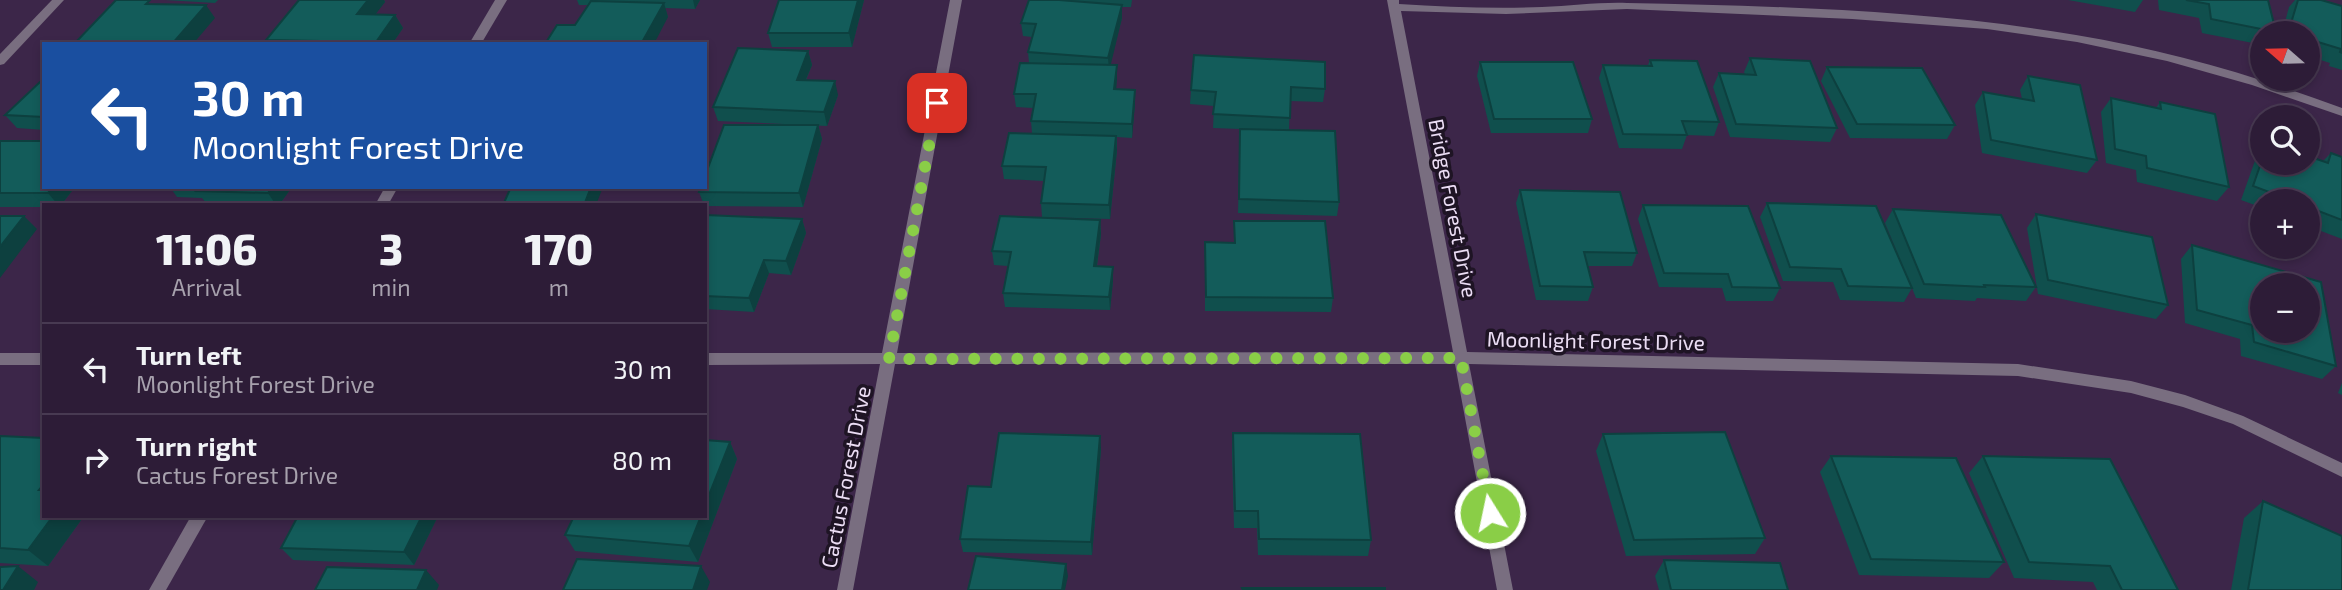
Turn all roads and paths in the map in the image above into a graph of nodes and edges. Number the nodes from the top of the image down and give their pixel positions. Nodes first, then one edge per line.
1 (58, 0) edge
2 (501, 0) edge
3 (956, 0) edge
4 (1394, 4) edge
5 (476, 42) edge
6 (0, 61) edge
7 (2342, 112) edge
8 (1461, 358) junction
9 (0, 359) edge
10 (42, 359) edge
11 (707, 359) edge
12 (889, 359) junction
13 (2342, 470) edge
14 (199, 518) edge
15 (157, 590) edge
16 (845, 590) edge
17 (1505, 590) edge

1 - 6 street
2 - 5 street
3 - 12 street, Cactus Forest Drive
4 - 7 street
4 - 8 street, Bridge Forest Drive
8 - 12 street, Moonlight Forest Drive
8 - 13 street, Moonlight Forest Drive
8 - 17 street, Bridge Forest Drive
9 - 10 street
11 - 12 street, Moonlight Forest Drive
12 - 16 street, Cactus Forest Drive
14 - 15 street

